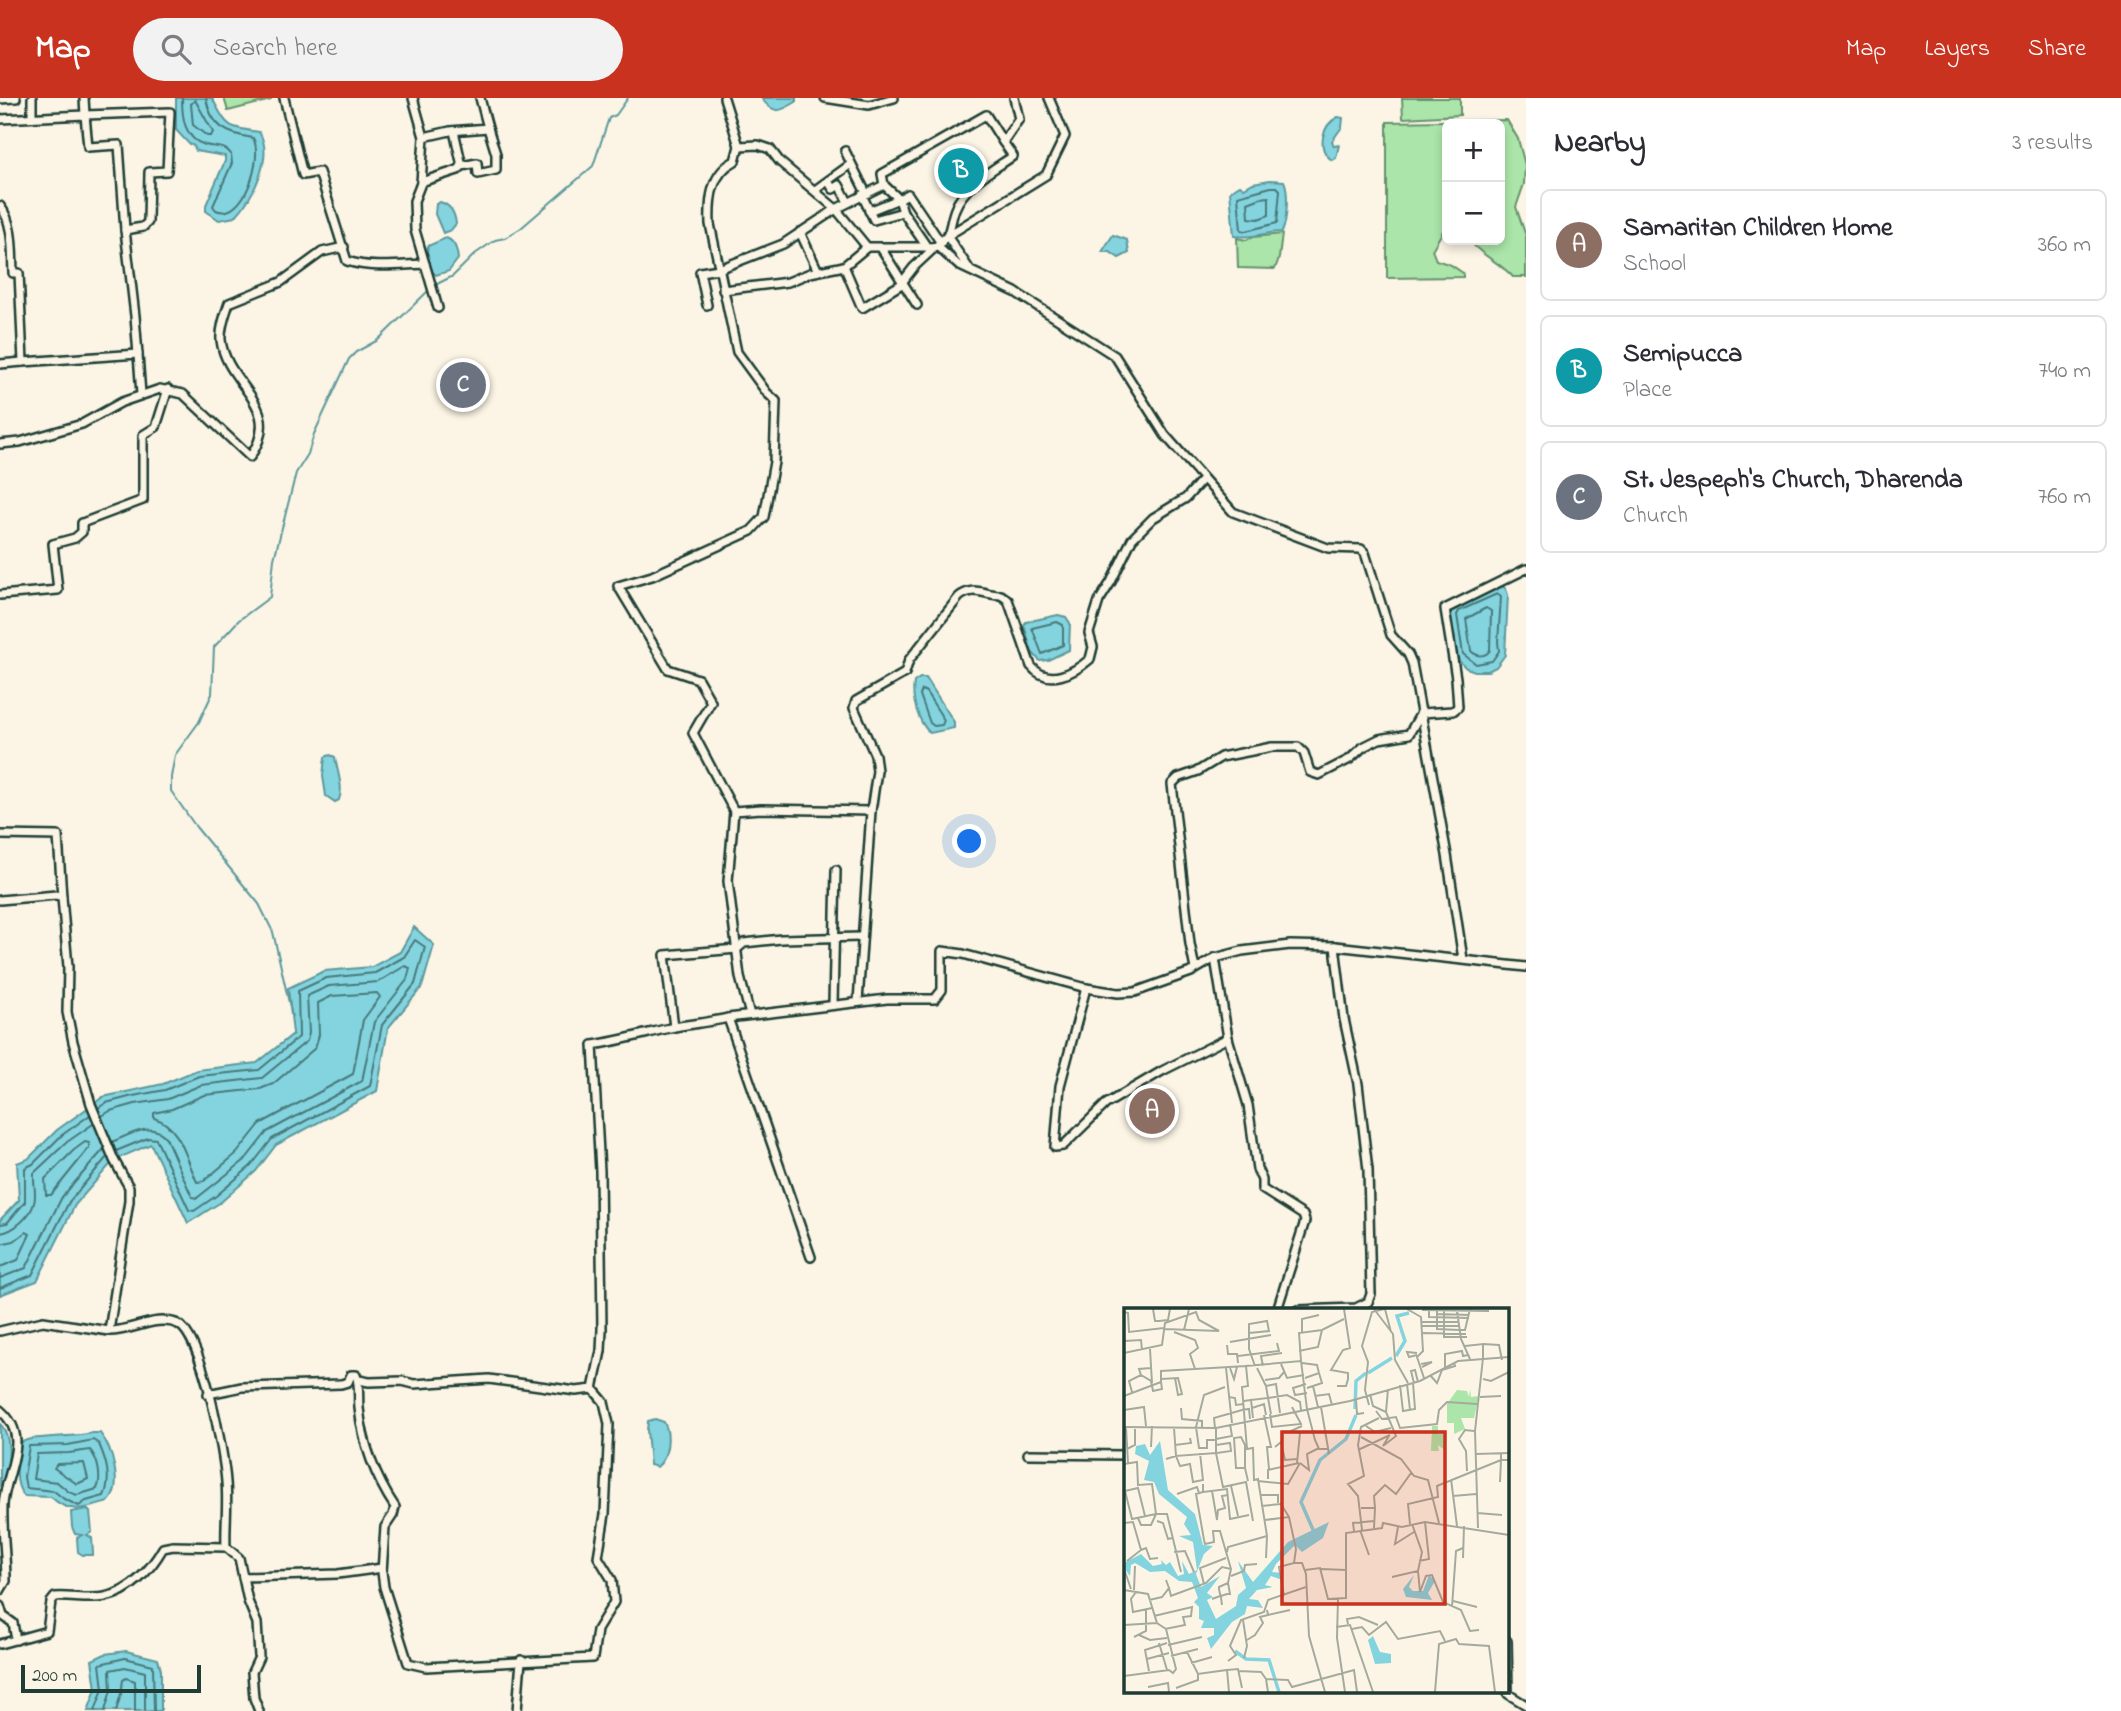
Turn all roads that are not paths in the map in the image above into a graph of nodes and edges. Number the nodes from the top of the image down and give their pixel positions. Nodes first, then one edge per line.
1 (16, 98) edge
2 (32, 98) edge
3 (83, 98) edge
4 (284, 98) edge
5 (413, 98) edge
6 (480, 98) edge
7 (724, 98) edge
8 (825, 98) edge
9 (894, 98) edge
10 (1014, 98) edge
11 (1049, 98) edge
12 (0, 99) edge
13 (85, 115) junction
14 (32, 117) junction
15 (0, 119) edge
16 (488, 128) junction
17 (454, 131) junction
18 (424, 137) junction
19 (1003, 142) junction
20 (739, 146) junction
21 (845, 151) dead end
22 (852, 164) junction
23 (463, 166) junction
24 (828, 181) junction
25 (421, 182) junction
26 (884, 186) junction
27 (815, 190) junction
28 (864, 194) junction
29 (899, 200) junction
30 (848, 202) junction
31 (0, 206) edge
32 (836, 209) junction
33 (869, 211) junction
34 (903, 212) junction
35 (125, 230) junction
36 (800, 232) junction
37 (942, 242) junction
38 (344, 247) junction
39 (867, 247) junction
40 (927, 247) junction
41 (881, 248) junction
42 (425, 264) junction
43 (844, 266) junction
44 (719, 269) junction
45 (818, 271) junction
46 (971, 271) junction
47 (903, 282) junction
48 (723, 290) junction
49 (707, 305) dead end
50 (917, 305) dead end
51 (438, 308) dead end
52 (138, 354) junction
53 (23, 362) junction
54 (0, 364) edge
55 (168, 389) junction
56 (141, 394) junction
57 (0, 444) edge
58 (1203, 479) junction
59 (1526, 569) edge
60 (0, 595) edge
61 (1421, 713) junction
62 (734, 811) junction
63 (871, 811) junction
64 (0, 835) edge
65 (836, 870) dead end
66 (62, 897) junction
67 (0, 900) edge
68 (861, 937) junction
69 (834, 938) junction
70 (1335, 946) junction
71 (737, 949) junction
72 (1215, 958) junction
73 (1463, 959) junction
74 (1526, 967) edge
75 (1195, 969) junction
76 (1086, 988) junction
77 (858, 1002) junction
78 (833, 1004) junction
79 (750, 1015) junction
80 (728, 1018) junction
81 (674, 1027) junction
82 (1228, 1038) junction
83 (811, 1257) dead end
84 (1278, 1308) edge
85 (1356, 1308) edge
86 (0, 1331) edge
87 (109, 1331) junction
88 (359, 1380) junction
89 (593, 1389) junction
90 (208, 1394) junction
91 (0, 1410) edge
92 (1028, 1454) dead end
93 (1124, 1455) edge
94 (226, 1547) junction
95 (382, 1568) junction
96 (243, 1577) junction
97 (0, 1591) edge
98 (0, 1606) edge
99 (16, 1640) junction
100 (0, 1644) edge
101 (521, 1660) junction
102 (1508, 1694) edge
103 (1526, 1704) edge
104 (259, 1711) edge
105 (517, 1711) edge

1 - 12 street
2 - 14 street
3 - 13 street
4 - 38 street
5 - 18 street
6 - 16 street
7 - 20 street
8 - 9 street
10 - 19 street
11 - 37 street
13 - 14 street
13 - 35 street
13 - 35 street
14 - 15 street
16 - 17 street
16 - 23 street
17 - 18 street
17 - 23 street
18 - 25 street
19 - 26 street
19 - 37 street
20 - 27 street
20 - 44 street
21 - 22 street
22 - 24 street
22 - 28 street
23 - 25 street
24 - 27 street
24 - 30 street
25 - 42 street
26 - 28 street
26 - 29 street
27 - 32 street
28 - 30 street
28 - 33 street
29 - 33 street
29 - 34 street
29 - 37 street
30 - 32 street
31 - 53 street
32 - 36 street
32 - 39 street
33 - 34 street
34 - 40 street
35 - 52 street
36 - 44 street
36 - 45 street
37 - 40 street
37 - 46 street
37 - 46 street
37 - 47 street
38 - 42 street
38 - 55 street
39 - 41 street
39 - 43 street
40 - 41 street
41 - 47 street
42 - 51 street
43 - 45 street
43 - 47 street
44 - 48 street
44 - 49 street
45 - 48 street
46 - 58 street
47 - 50 street
48 - 62 street
52 - 53 street
52 - 56 street
53 - 54 street
55 - 56 street
55 - 60 street
56 - 57 street
58 - 61 street
58 - 63 street
59 - 61 street
61 - 73 street
61 - 75 street
62 - 63 street
62 - 71 street
63 - 68 street
64 - 66 street
65 - 69 street
66 - 67 street
66 - 87 street
68 - 69 street
68 - 77 street
69 - 71 street
69 - 78 street
70 - 72 street
70 - 73 street
70 - 85 street
71 - 79 street
71 - 81 street
72 - 75 street
72 - 82 street
73 - 74 street
75 - 76 street
76 - 77 street
76 - 82 street
77 - 78 street
78 - 79 street
79 - 80 street
80 - 81 street
80 - 83 street
81 - 89 street
82 - 84 street
86 - 87 street
87 - 90 street
88 - 89 street
88 - 90 street
88 - 95 street
89 - 101 street
90 - 94 street
91 - 97 street
92 - 93 street
94 - 96 street
94 - 99 street
95 - 96 street
95 - 101 street
96 - 104 street
98 - 99 street
99 - 100 street
101 - 105 street
102 - 103 street

